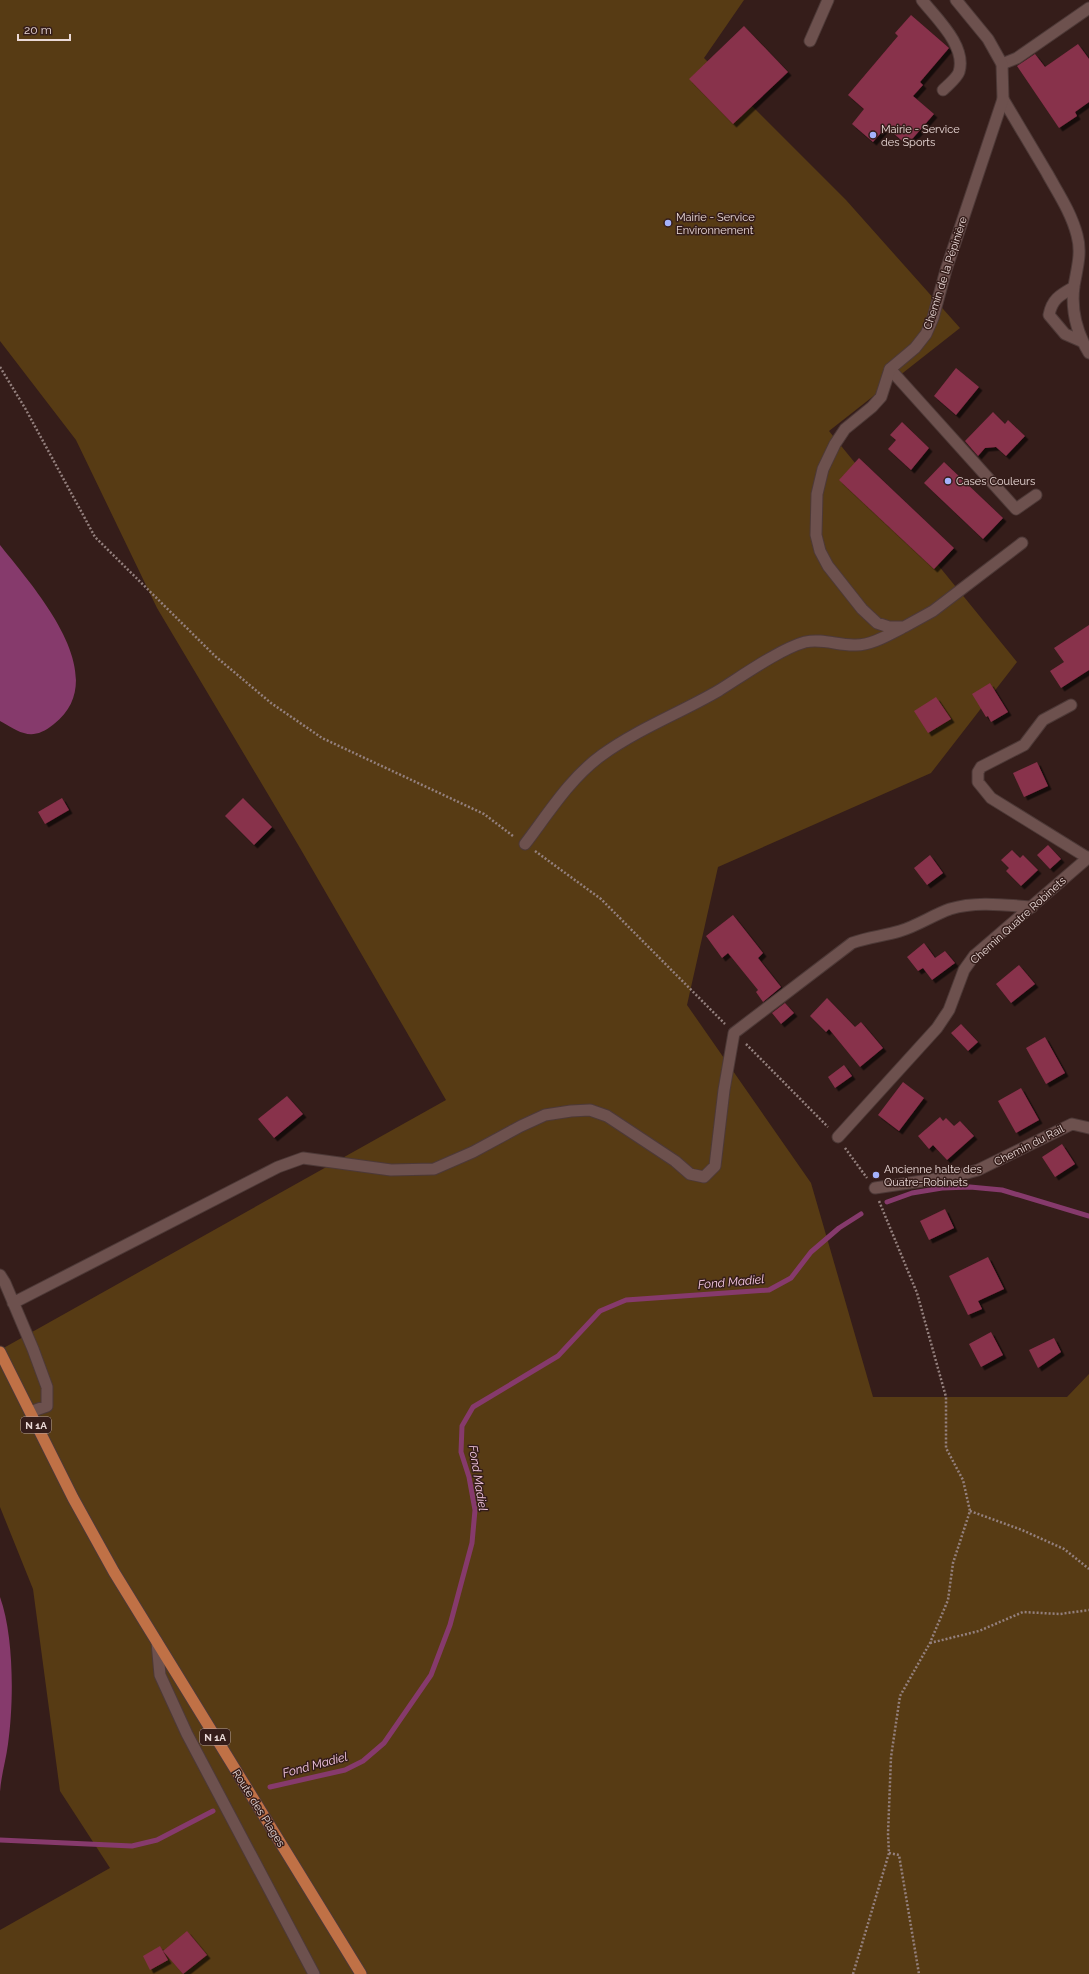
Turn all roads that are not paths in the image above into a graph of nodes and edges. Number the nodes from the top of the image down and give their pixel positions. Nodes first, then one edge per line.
1 (828, 0) edge
2 (922, 0) edge
3 (956, 0) edge
4 (1089, 8) edge
5 (810, 41) dead end
6 (1002, 64) junction
7 (943, 90) dead end
8 (1003, 99) junction
9 (1074, 287) junction
10 (1082, 341) junction
11 (1089, 353) edge
12 (890, 369) junction
13 (1036, 495) dead end
14 (1022, 543) dead end
15 (904, 627) junction
16 (1072, 705) dead end
17 (525, 844) road end
18 (1089, 858) edge
19 (1032, 907) junction
20 (1089, 1128) edge
21 (838, 1137) road end
22 (875, 1188) road end
23 (0, 1275) edge
24 (13, 1303) junction
25 (0, 1352) edge
26 (30, 1412) junction
27 (157, 1642) junction
28 (314, 1974) edge
29 (361, 1974) edge

1 - 5 street
2 - 7 street
3 - 6 street, Chemin de la Pépinière
4 - 6 street
6 - 8 street, Chemin de la Pépinière
8 - 9 street
8 - 12 street, Chemin de la Pépinière
9 - 10 street
9 - 10 street
10 - 11 street
12 - 13 street
12 - 15 street
14 - 15 street
15 - 17 street
16 - 18 street
18 - 19 street, Chemin Quatre Robinets
19 - 21 street, Chemin Quatre Robinets
19 - 24 street
20 - 22 street, Chemin du Rail
23 - 24 street
24 - 26 street
25 - 26 main road, N 1A
26 - 27 main road, Route des Plages / N 1A
27 - 28 street, Route des Plages / N 1a
27 - 29 main road, Route des Plages / N 1A

